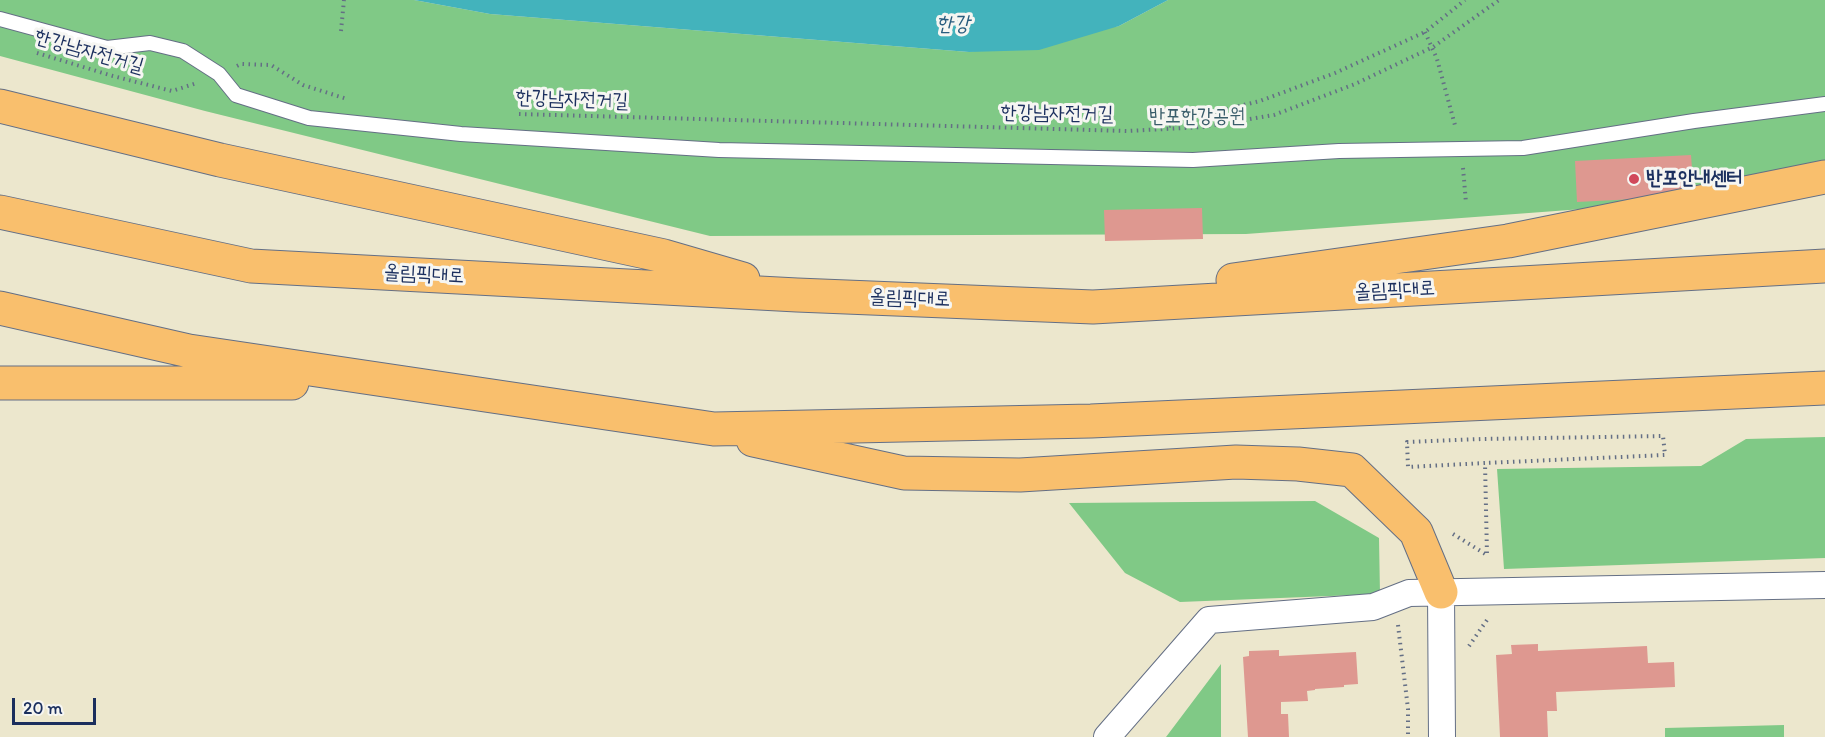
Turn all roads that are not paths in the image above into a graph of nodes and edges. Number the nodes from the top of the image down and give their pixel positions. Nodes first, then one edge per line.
1 (0, 19) edge
2 (1825, 104) edge
3 (0, 106) edge
4 (1825, 177) edge
5 (0, 212) edge
6 (1825, 266) edge
7 (797, 295) junction
8 (1054, 305) junction
9 (10, 311) edge
10 (0, 383) edge
11 (400, 383) junction
12 (1825, 388) edge
13 (714, 429) junction
14 (1825, 585) edge
15 (1441, 592) junction
16 (1107, 737) edge
17 (1442, 737) edge

1 - 2 lane
3 - 7 highway
4 - 8 highway
5 - 7 highway, 올림픽대로
6 - 8 highway, 올림픽대로
7 - 8 highway, 올림픽대로
9 - 11 highway
10 - 11 highway
11 - 13 highway
12 - 13 highway
13 - 15 highway
14 - 15 street
15 - 16 street
15 - 17 street

